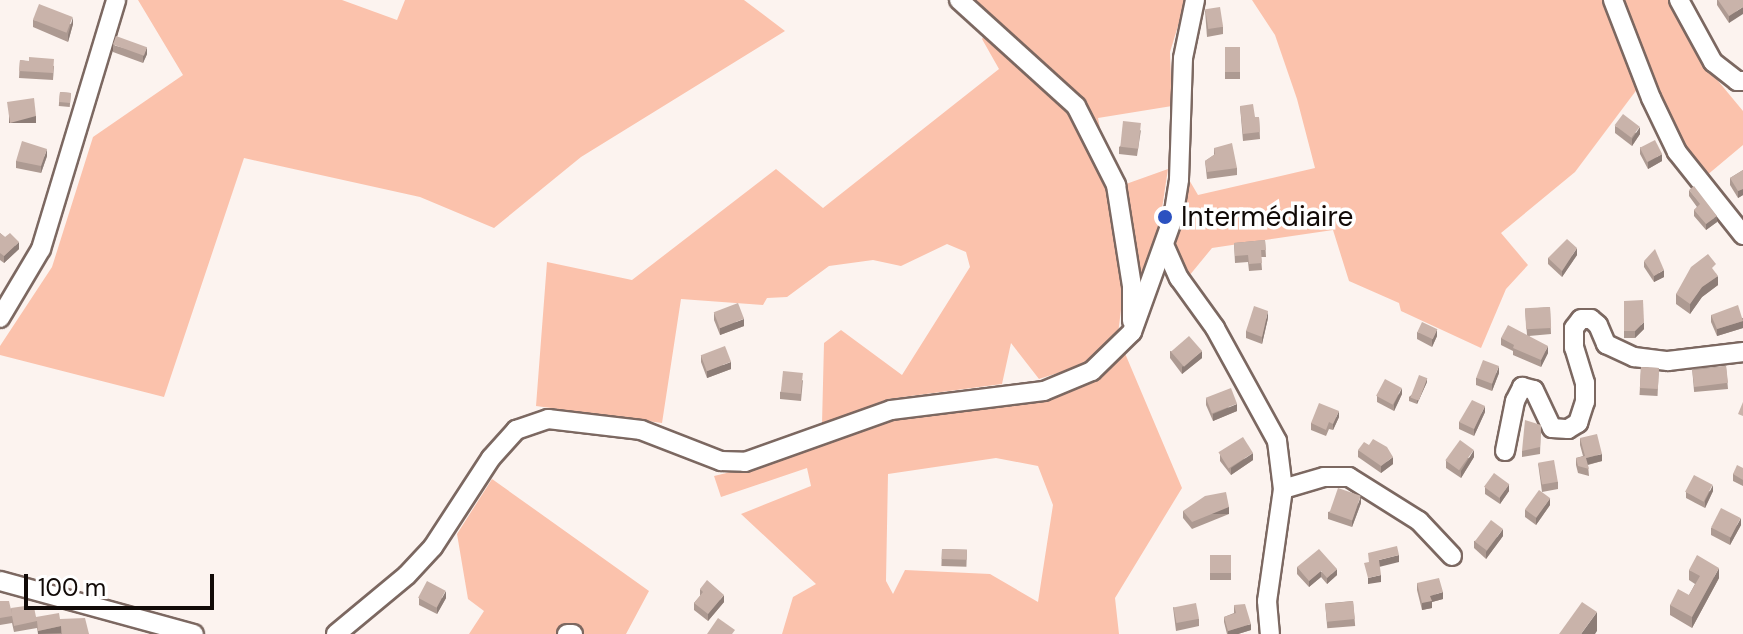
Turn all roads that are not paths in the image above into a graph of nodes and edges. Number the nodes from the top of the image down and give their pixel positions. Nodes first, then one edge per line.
1 (116, 0) edge
2 (959, 0) edge
3 (1195, 0) edge
4 (1613, 0) edge
5 (1679, 0) edge
6 (1743, 81) edge
7 (1743, 235) edge
8 (1165, 247) junction
9 (0, 318) edge
10 (1132, 332) junction
11 (1743, 352) edge
12 (1505, 451) dead end
13 (1283, 489) junction
14 (1452, 556) dead end
15 (0, 581) edge
16 (187, 633) edge
17 (337, 634) edge
18 (1270, 634) edge

1 - 9 street
2 - 10 street
3 - 8 street
4 - 7 street
5 - 6 street
8 - 10 street
8 - 13 street
10 - 17 street
11 - 12 street
13 - 14 street
13 - 18 street
15 - 16 street

